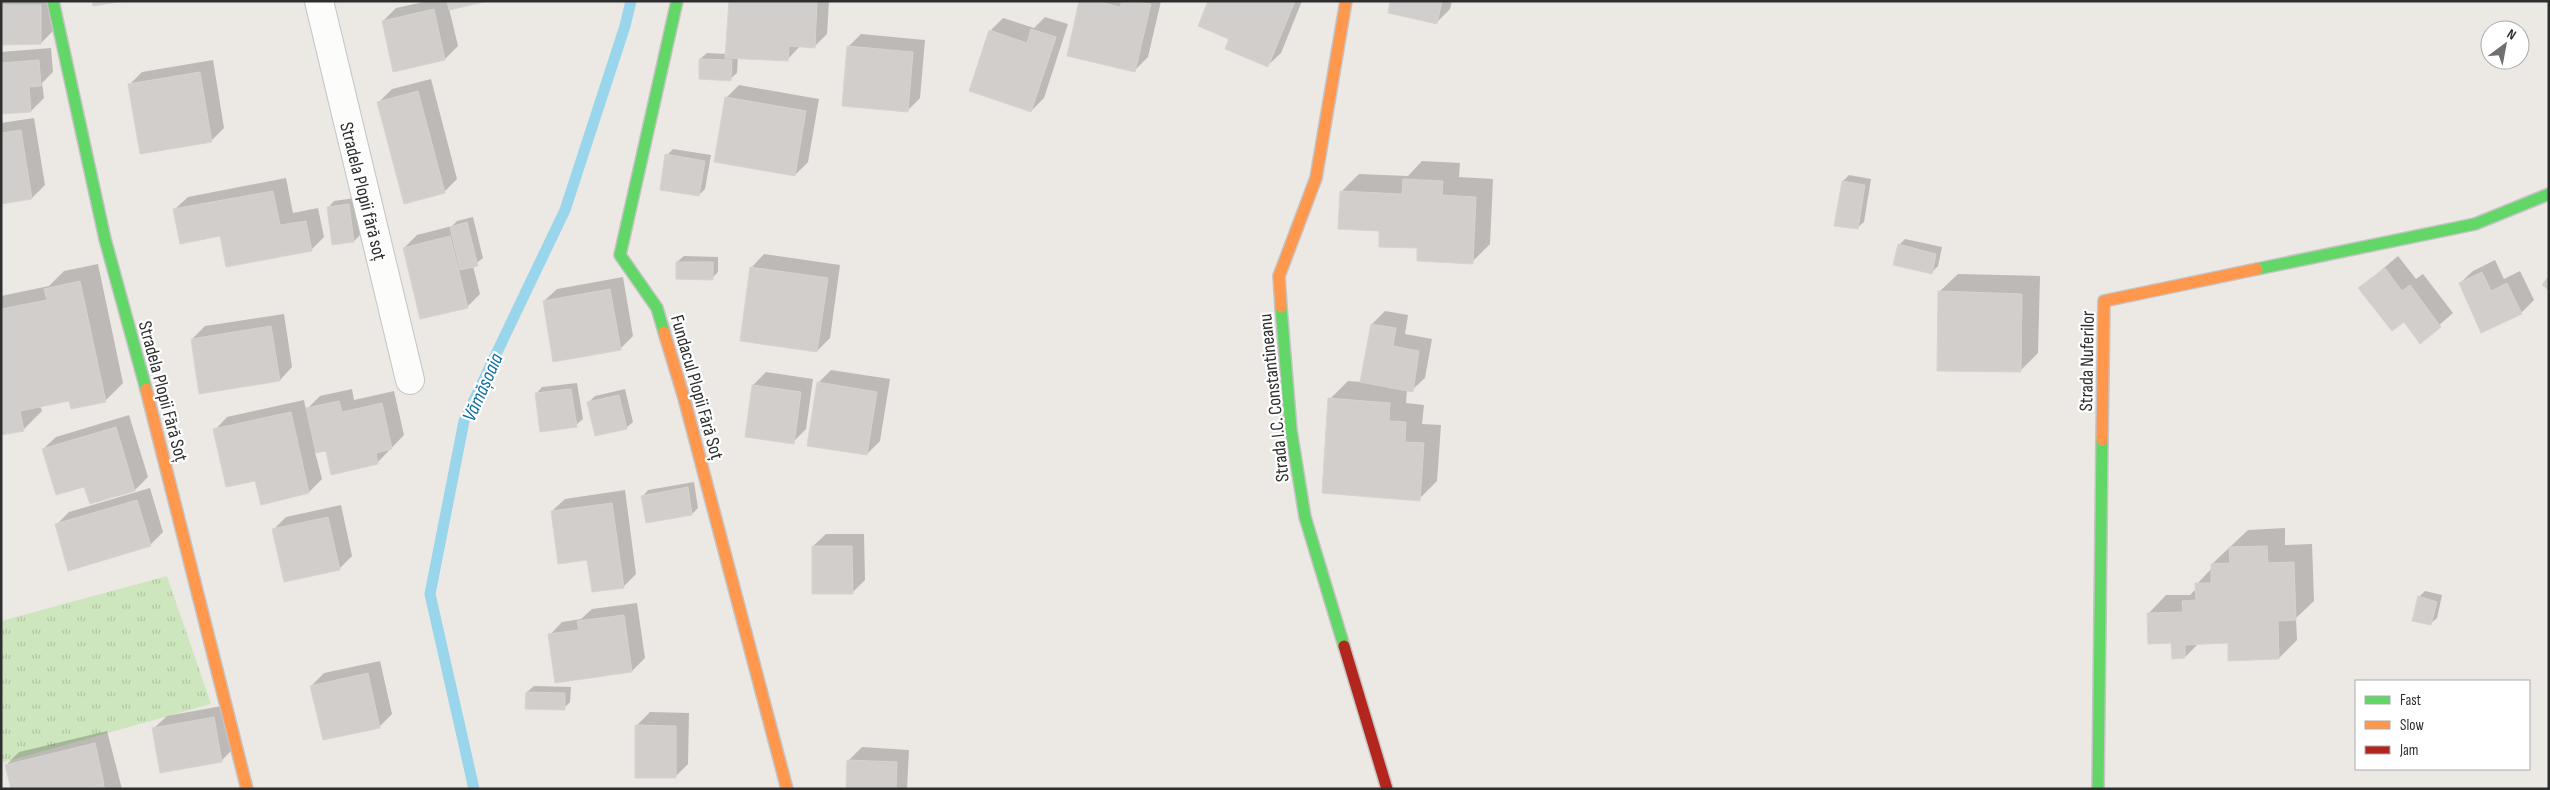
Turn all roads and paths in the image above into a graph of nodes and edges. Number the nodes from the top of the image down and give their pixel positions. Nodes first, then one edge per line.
1 (53, 1) edge
2 (319, 1) edge
3 (677, 1) edge
4 (1346, 1) edge
5 (2549, 194) edge
6 (410, 380) dead end
7 (247, 789) edge
8 (787, 789) edge
9 (1386, 789) edge
10 (2098, 789) edge

1 - 7 street, Stradela Plopii Fără Soț
2 - 6 street, Stradela Plopii fără soț
3 - 8 street, Fundacul Plopii Fără Soț
4 - 9 street, Strada I.C. Constantineanu
5 - 10 street, Strada Nuferilor

